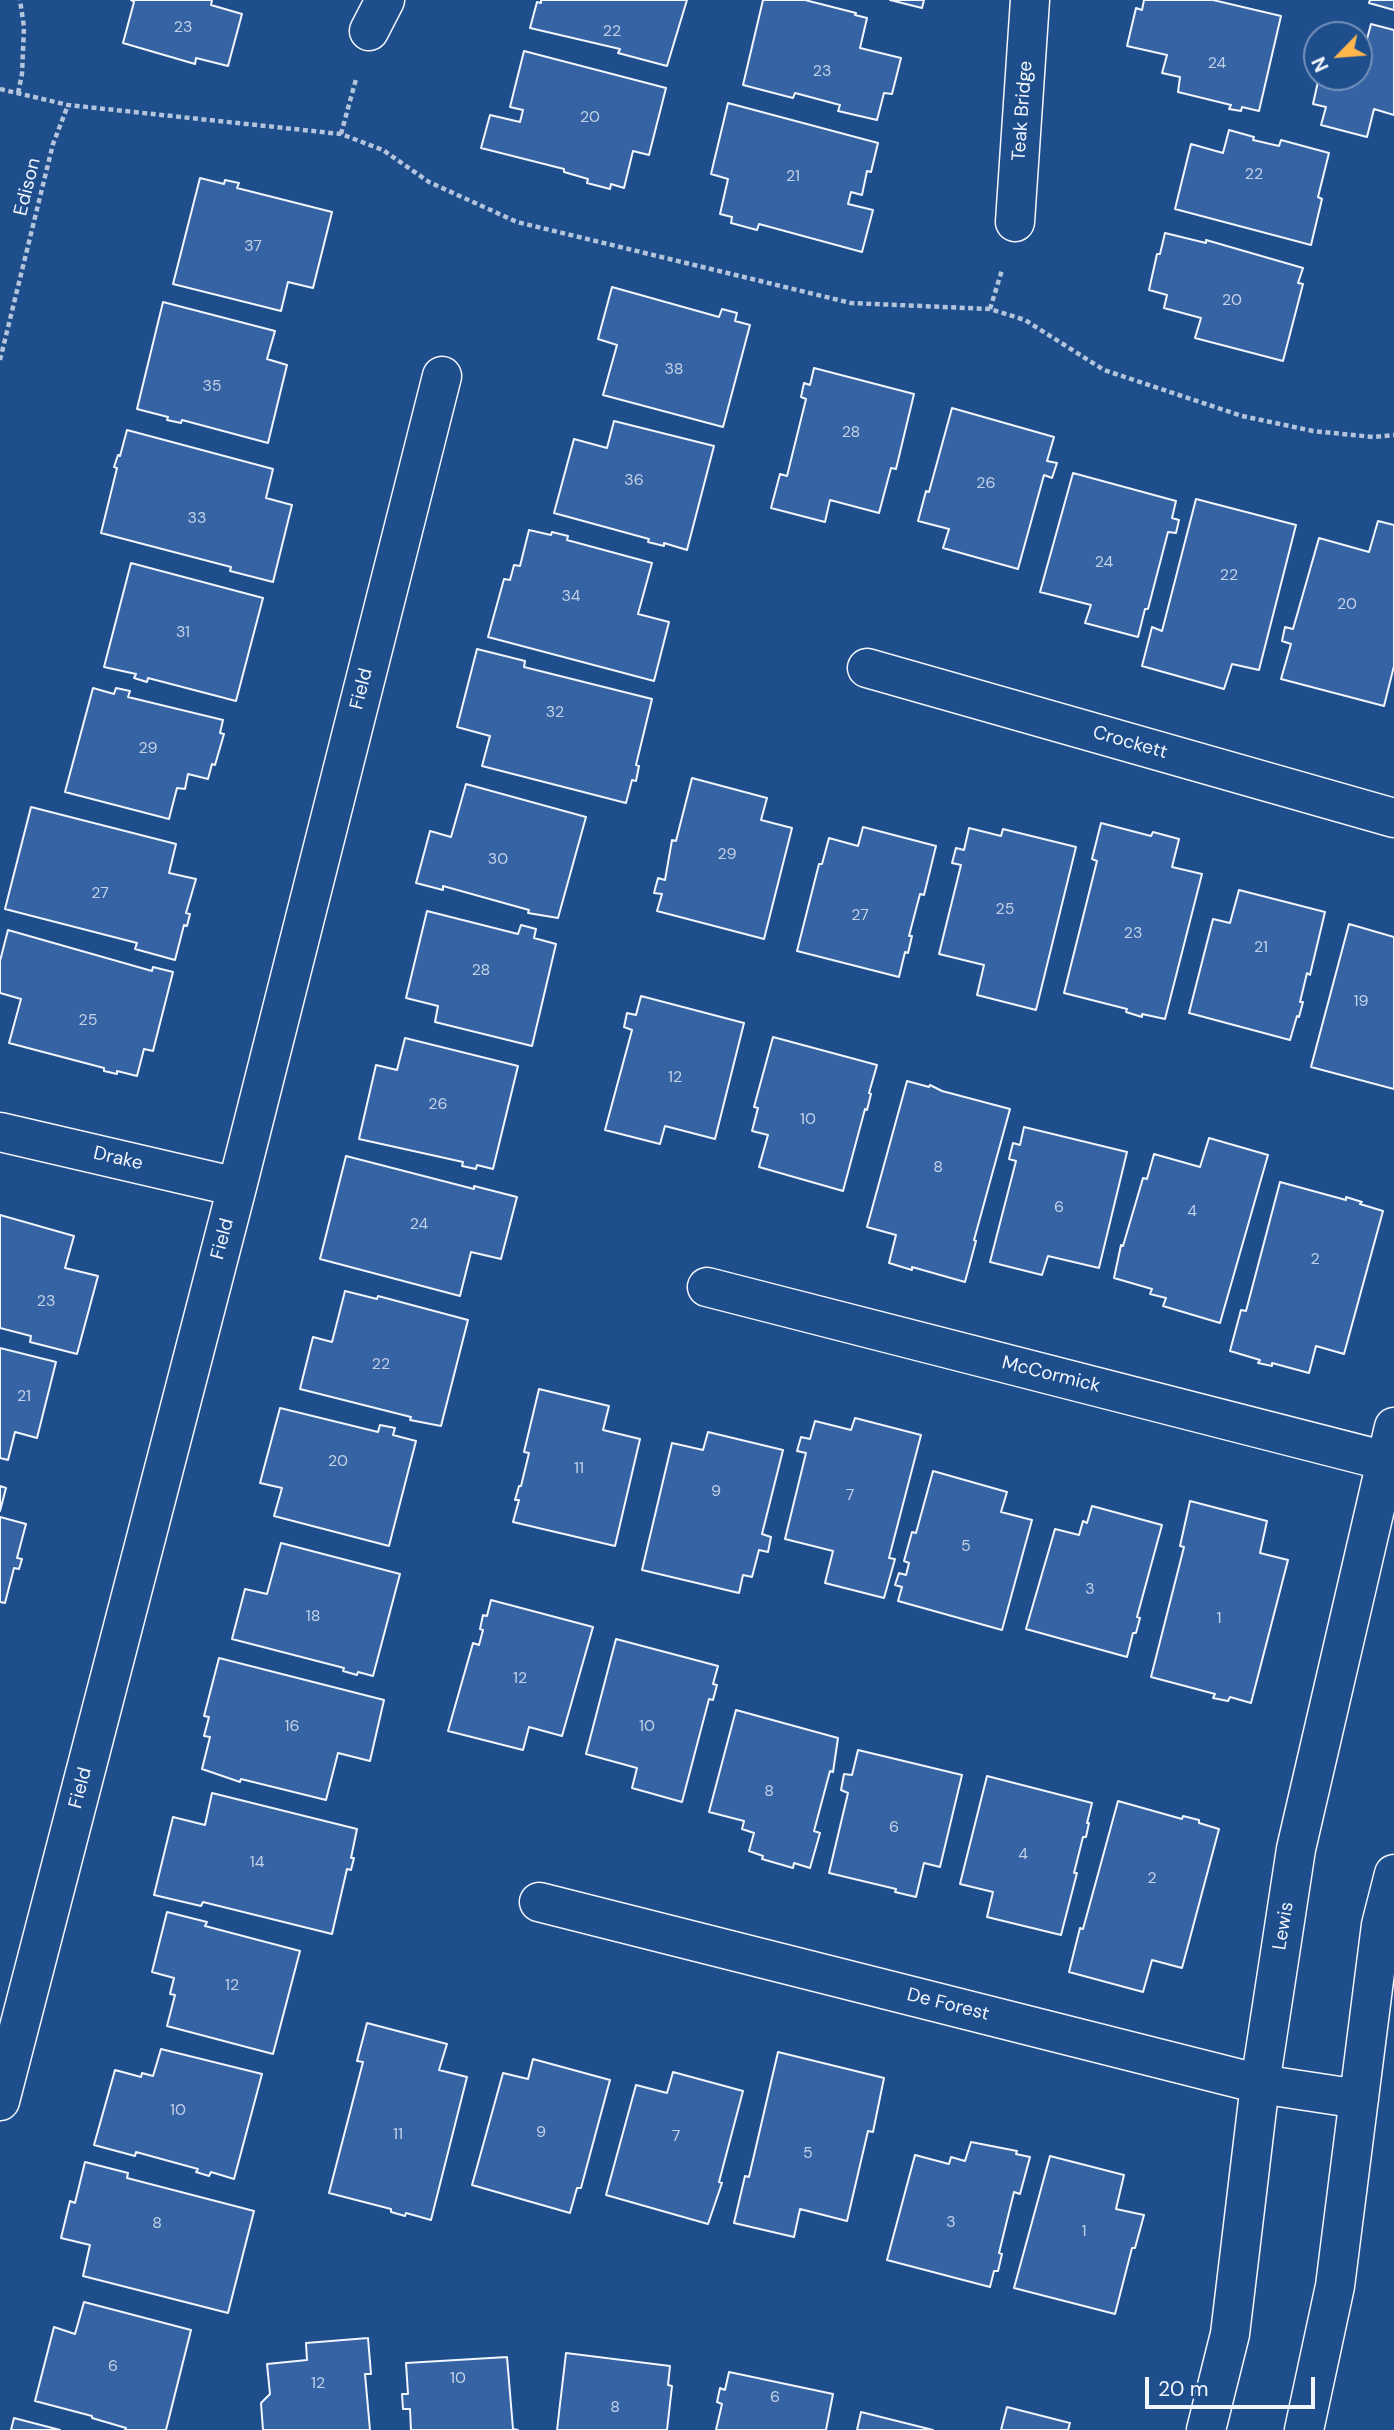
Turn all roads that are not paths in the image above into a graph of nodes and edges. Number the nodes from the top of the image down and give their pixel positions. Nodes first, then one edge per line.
1 (1030, 0) edge
2 (1015, 222) dead end
3 (442, 376) dead end
4 (867, 668) dead end
5 (1394, 818) edge
6 (0, 1132) edge
7 (237, 1187) junction
8 (707, 1287) dead end
9 (1391, 1450) edge
10 (1394, 1874) edge
11 (539, 1902) dead end
12 (1260, 2084) junction
13 (1359, 2099) junction
14 (0, 2101) edge
15 (1206, 2430) edge
16 (1304, 2430) edge

1 - 2 street, Teak Bridge
3 - 7 street, Field
4 - 5 street, Crockett
6 - 7 street, Drake
7 - 14 street, Field
8 - 9 street, McCormick
9 - 12 street, Lewis
10 - 13 street
11 - 12 street, De Forest
12 - 13 street, De Forest
12 - 15 street, Lewis
13 - 16 street

